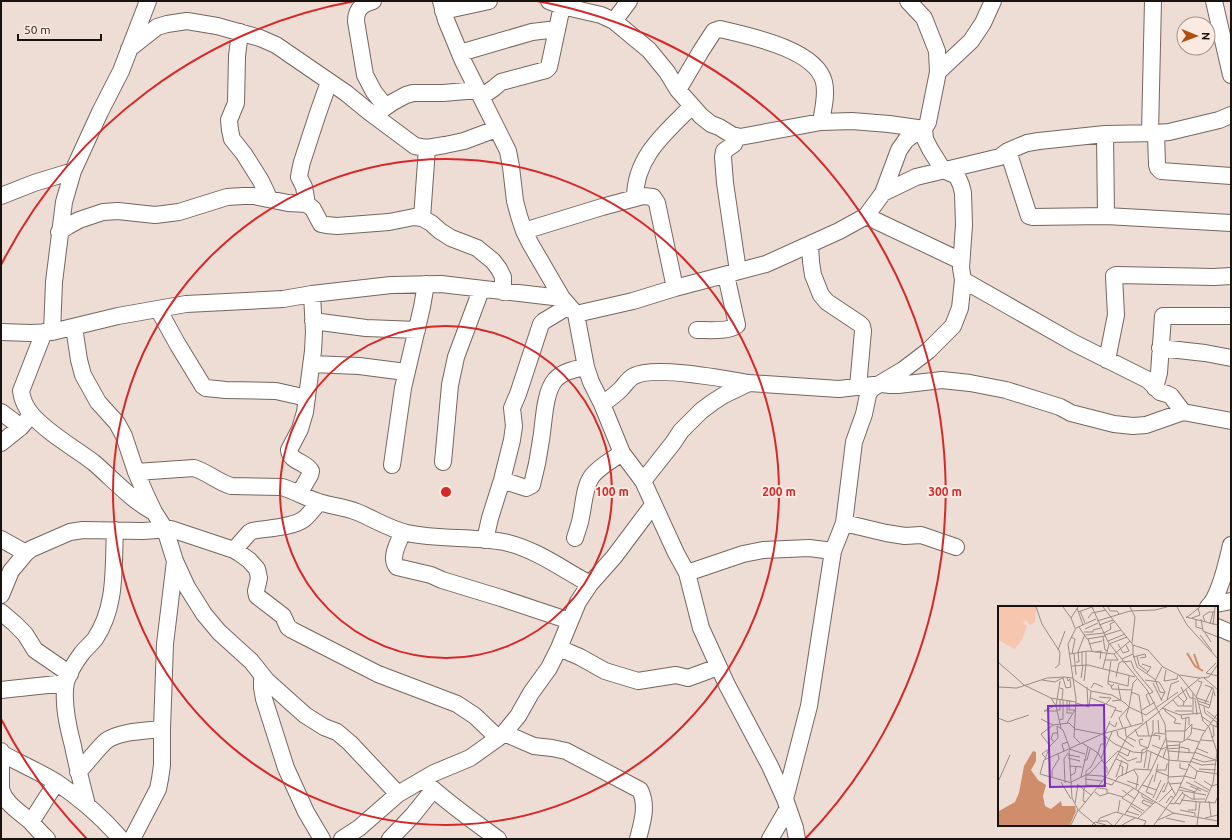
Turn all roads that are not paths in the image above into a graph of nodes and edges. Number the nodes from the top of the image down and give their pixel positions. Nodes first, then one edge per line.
1 (148, 1) edge
2 (373, 1) edge
3 (489, 1) edge
4 (629, 1) edge
5 (908, 1) edge
6 (993, 1) edge
7 (1153, 1) edge
8 (1214, 1) edge
9 (555, 3) edge
10 (442, 6) edge
11 (589, 7) edge
12 (614, 21) junction
13 (557, 29) junction
14 (240, 32) junction
15 (130, 49) junction
16 (460, 53) junction
17 (938, 72) junction
18 (1231, 75) edge
19 (329, 82) junction
20 (678, 90) junction
21 (479, 93) junction
22 (692, 106) junction
23 (379, 111) junction
24 (1227, 120) edge
25 (821, 122) junction
26 (496, 129) junction
27 (924, 129) junction
28 (1153, 133) junction
29 (1105, 134) junction
30 (736, 137) junction
31 (427, 148) junction
32 (1008, 151) junction
33 (944, 170) junction
34 (73, 171) junction
35 (1231, 176) edge
36 (883, 193) junction
37 (1, 196) edge
38 (269, 198) junction
39 (635, 198) junction
40 (307, 204) junction
41 (866, 216) junction
42 (1106, 216) junction
43 (422, 218) junction
44 (1231, 223) edge
45 (524, 231) junction
46 (60, 232) junction
47 (810, 244) junction
48 (961, 261) junction
49 (732, 273) junction
50 (1231, 276) edge
51 (964, 280) junction
52 (426, 284) junction
53 (676, 288) junction
54 (481, 290) junction
55 (504, 292) junction
56 (312, 294) junction
57 (569, 306) junction
58 (158, 309) junction
59 (1231, 316) edge
60 (313, 321) junction
61 (74, 327) junction
62 (417, 330) junction
63 (697, 330) dead end
64 (1, 332) edge
65 (48, 332) junction
66 (1160, 348) junction
67 (1231, 358) edge
68 (1107, 360) junction
69 (312, 364) junction
70 (586, 366) junction
71 (406, 372) junction
72 (749, 383) junction
73 (882, 384) junction
74 (858, 387) junction
75 (1155, 388) junction
76 (307, 398) junction
77 (602, 404) junction
78 (1, 412) edge
79 (1183, 412) junction
80 (31, 415) junction
81 (1231, 421) edge
82 (21, 427) junction
83 (1, 443) edge
84 (622, 453) junction
85 (443, 462) dead end
86 (392, 465) dead end
87 (136, 472) junction
88 (502, 480) junction
89 (643, 481) junction
90 (299, 494) junction
91 (318, 502) junction
92 (653, 505) junction
93 (154, 512) junction
94 (844, 523) junction
95 (165, 529) junction
96 (115, 530) junction
97 (403, 532) junction
98 (575, 538) dead end
99 (1, 539) edge
100 (485, 540) junction
101 (1231, 545) edge
102 (956, 547) dead end
103 (234, 550) junction
104 (833, 550) junction
105 (26, 553) junction
106 (175, 561) junction
107 (687, 573) junction
108 (590, 584) junction
109 (1, 595) edge
110 (1231, 601) edge
111 (1209, 606) edge
112 (1, 612) edge
113 (570, 621) junction
114 (1218, 627) edge
115 (1231, 633) edge
116 (560, 648) junction
117 (718, 667) junction
118 (262, 676) junction
119 (68, 678) junction
120 (1, 690) edge
121 (162, 729) junction
122 (501, 735) junction
123 (1, 752) edge
124 (78, 772) junction
125 (56, 783) junction
126 (428, 785) junction
127 (398, 794) junction
128 (787, 803) junction
129 (87, 805) junction
130 (31, 822) junction
131 (47, 839) edge
132 (121, 839) edge
133 (132, 839) edge
134 (322, 839) edge
135 (342, 839) edge
136 (390, 839) edge
137 (498, 839) edge
138 (638, 839) edge
139 (770, 839) edge
140 (797, 839) edge

1 - 15 street
2 - 23 street
3 - 10 street
4 - 12 street
5 - 17 street
6 - 17 street
7 - 28 street
8 - 18 street
9 - 11 street
9 - 13 street
10 - 16 street
11 - 12 street
12 - 20 street
13 - 16 street
13 - 21 street
14 - 15 street
14 - 19 street
14 - 38 street
15 - 34 street
16 - 21 street
17 - 27 street
19 - 23 street
19 - 40 street
20 - 22 street
20 - 25 street
21 - 23 street
21 - 26 street
22 - 30 street
22 - 39 street
23 - 31 street
24 - 28 street
25 - 27 street
25 - 30 street
26 - 31 street
26 - 45 street
27 - 33 street
27 - 36 street
28 - 29 street
28 - 35 street
29 - 32 street
29 - 42 street
30 - 49 street
31 - 43 street
32 - 33 street
32 - 42 street
33 - 36 street
33 - 48 street
34 - 37 street
34 - 46 street
36 - 41 street
38 - 40 street
38 - 46 street
39 - 45 street
39 - 53 street
40 - 43 street
41 - 47 street
41 - 48 street
42 - 44 street
43 - 55 street
45 - 57 street
46 - 65 street
47 - 49 street
47 - 74 street
48 - 51 street
49 - 53 street
49 - 63 street
50 - 68 street
51 - 68 street
51 - 73 street
52 - 54 street
52 - 56 street
52 - 62 street
53 - 57 street
54 - 55 street
54 - 85 street
55 - 57 street
56 - 58 street
56 - 60 street
57 - 70 street
57 - 88 street
58 - 61 street
58 - 76 street
59 - 66 street
60 - 62 street
60 - 69 street
61 - 65 street
61 - 87 street
62 - 71 street
64 - 65 street
65 - 80 street
66 - 67 street
66 - 75 street
68 - 75 street
69 - 71 street
69 - 76 street
70 - 77 street
70 - 88 street
71 - 86 street
72 - 74 street
72 - 77 street
72 - 89 street
73 - 74 street
73 - 79 street
73 - 94 street
75 - 79 street
76 - 90 street
77 - 84 street
78 - 82 street
79 - 81 street
80 - 82 street
80 - 93 street
82 - 83 street
84 - 89 street
84 - 98 street
87 - 90 street
87 - 93 street
88 - 100 street
89 - 92 street
90 - 91 street
91 - 97 street
91 - 103 street
92 - 107 street
92 - 108 street
93 - 95 street
94 - 102 street
94 - 104 street
95 - 96 street
95 - 103 street
95 - 106 street
96 - 105 street
96 - 119 street
97 - 100 street
97 - 113 street
99 - 105 street
100 - 108 street
101 - 111 street
103 - 122 street
104 - 107 street
104 - 128 street
105 - 109 street
106 - 118 street
106 - 121 street
107 - 117 street
108 - 113 street
110 - 111 street
112 - 119 street
113 - 116 street
114 - 115 street
116 - 117 street
116 - 122 street
117 - 128 street
118 - 127 street
118 - 134 street
119 - 120 street
119 - 124 street
121 - 124 street
121 - 133 street
122 - 126 street
122 - 138 street
123 - 125 street
123 - 130 street
124 - 129 street
125 - 129 street
125 - 130 street
126 - 127 street
126 - 136 street
126 - 137 street
127 - 135 street
128 - 139 street
128 - 140 street
129 - 132 street
130 - 131 street

